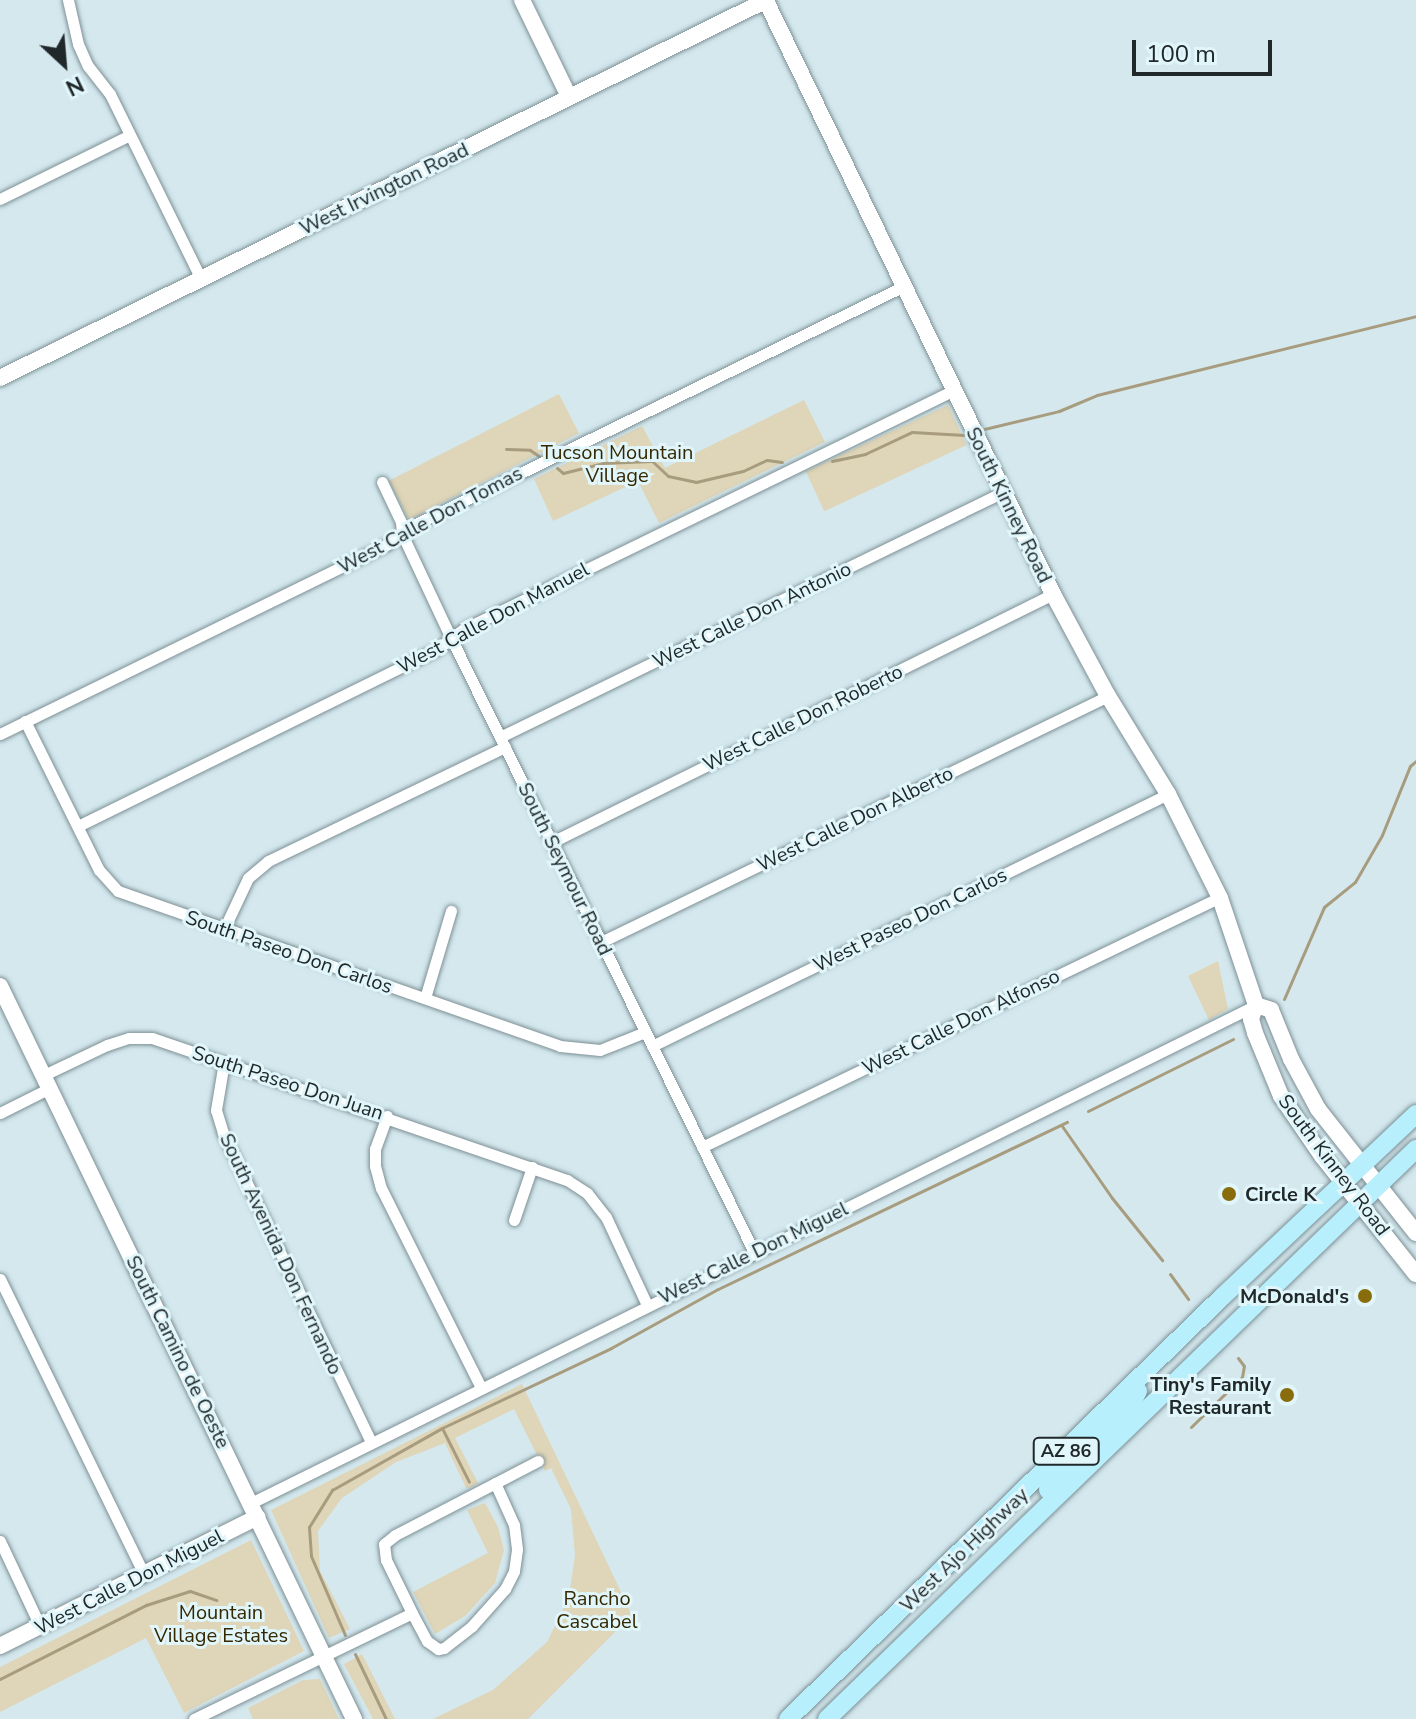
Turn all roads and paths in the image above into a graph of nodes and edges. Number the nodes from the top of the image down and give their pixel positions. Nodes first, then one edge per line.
1 (68, 0) edge
2 (522, 0) edge
3 (767, 0) edge
4 (569, 97) junction
5 (128, 136) junction
6 (0, 199) edge
7 (201, 279) junction
8 (904, 286) junction
9 (0, 378) edge
10 (952, 391) junction
11 (382, 482) dead end
12 (1003, 492) junction
13 (402, 534) junction
14 (1053, 594) junction
15 (451, 638) junction
16 (1108, 696) junction
17 (25, 721) junction
18 (0, 734) edge
19 (503, 742) junction
20 (1168, 794) junction
21 (78, 826) junction
22 (552, 842) junction
23 (1220, 897) junction
24 (451, 911) dead end
25 (224, 929) junction
26 (601, 942) junction
27 (0, 986) edge
28 (425, 998) junction
29 (1256, 1005) junction
30 (645, 1032) junction
31 (652, 1046) junction
32 (224, 1062) junction
33 (47, 1081) junction
34 (0, 1113) edge
35 (1416, 1114) edge
36 (387, 1116) junction
37 (702, 1147) junction
38 (1416, 1149) edge
39 (1365, 1165) junction
40 (532, 1167) junction
41 (1344, 1184) junction
42 (1380, 1184) junction
43 (1359, 1204) junction
44 (514, 1220) dead end
45 (1416, 1233) edge
46 (755, 1254) junction
47 (1416, 1274) edge
48 (0, 1279) edge
49 (647, 1305) junction
50 (1136, 1383) junction
51 (481, 1388) junction
52 (371, 1442) junction
53 (538, 1461) dead end
54 (495, 1483) junction
55 (254, 1510) junction
56 (0, 1541) edge
57 (1012, 1541) junction
58 (144, 1574) junction
59 (412, 1613) junction
60 (40, 1626) junction
61 (0, 1646) edge
62 (324, 1656) junction
63 (194, 1719) edge
64 (354, 1719) edge
65 (788, 1719) edge
66 (827, 1719) edge

1 - 5 street
2 - 4 main road
3 - 4 main road, West Irvington Road
3 - 8 main road, South Kinney Road
4 - 7 main road, West Irvington Road
5 - 6 street
5 - 7 street
7 - 9 main road, West Irvington Road
8 - 10 main road, South Kinney Road
8 - 13 street, West Calle Don Tomas
10 - 12 main road, South Kinney Road
10 - 15 street, West Calle Don Manuel
11 - 13 street, South Seymour Road
12 - 14 main road, South Kinney Road
12 - 19 street, West Calle Don Antonio
13 - 15 street, South Seymour Road
13 - 17 street, West Calle Don Tomas
14 - 16 main road, South Kinney Road
14 - 22 street, West Calle Don Roberto
15 - 19 street, South Seymour Road
15 - 21 street, West Calle Don Manuel
16 - 20 main road, South Kinney Road
16 - 26 street, West Calle Don Alberto
17 - 18 street, West Calle Don Tomas
17 - 21 street, South Paseo Don Carlos
19 - 22 street, South Seymour Road
19 - 25 street, West Calle Don Antonio
20 - 23 main road, South Kinney Road
20 - 31 street, West Paseo Don Carlos
21 - 25 street, South Paseo Don Carlos
22 - 26 street, South Seymour Road
23 - 29 main road, South Kinney Road
23 - 37 street, West Calle Don Alfonso
24 - 28 street
25 - 28 street, South Paseo Don Carlos
26 - 30 street, South Seymour Road
27 - 33 main road, South Camino de Oeste
28 - 30 street, South Paseo Don Carlos
29 - 39 main road, South Kinney Road
29 - 41 main road, South Kinney Road
29 - 46 street, West Calle Don Miguel
30 - 31 street, South Seymour Road
31 - 37 street, South Seymour Road
32 - 33 street, South Paseo Don Juan
32 - 36 street, South Paseo Don Juan
32 - 52 street, South Avenida Don Fernando
33 - 34 street, South Paseo Don Juan
33 - 55 main road, South Camino de Oeste
35 - 39 main road, West Ajo Highway / AZ 86
36 - 40 street, South Paseo Don Juan
36 - 51 street
37 - 46 street, South Seymour Road
38 - 42 main road, West Ajo Highway / AZ 86
39 - 41 main road, West Ajo Highway / AZ 86
39 - 42 main road, South Kinney Road
40 - 44 street
40 - 49 street, South Paseo Don Juan
41 - 43 main road, South Kinney Road
41 - 50 main road, West Ajo Highway / AZ 86
42 - 43 main road, West Ajo Highway / AZ 86
42 - 45 main road, South Kinney Road
43 - 47 main road, South Kinney Road
43 - 57 main road, West Ajo Highway / AZ 86
46 - 49 street, West Calle Don Miguel
48 - 58 street
49 - 51 street, West Calle Don Miguel
50 - 57 main road
50 - 65 main road, West Ajo Highway / AZ 86
51 - 52 street, West Calle Don Miguel
52 - 55 street, West Calle Don Miguel
53 - 54 street
54 - 59 street
54 - 59 street
55 - 58 main road, West Calle Don Miguel
55 - 62 main road, South Camino de Oeste
56 - 60 street
57 - 66 main road, West Ajo Highway / AZ 86
58 - 60 main road, West Calle Don Miguel
59 - 62 street
60 - 61 main road, West Calle Don Miguel
62 - 63 street
62 - 64 main road, South Camino de Oeste

